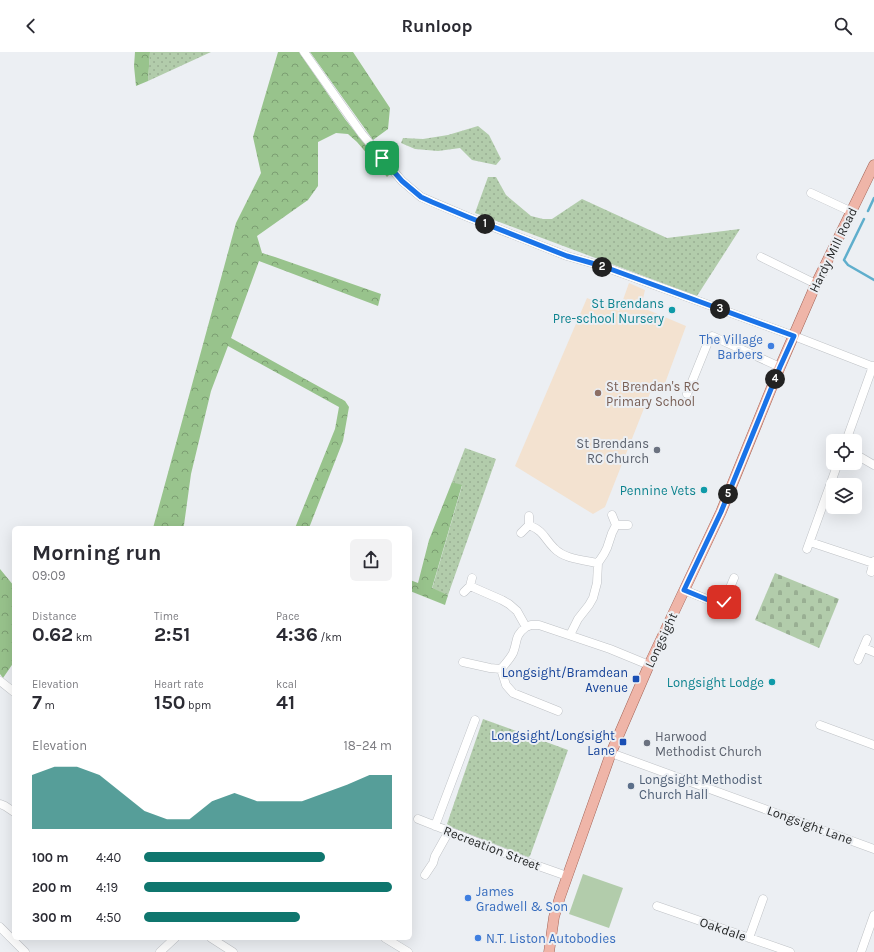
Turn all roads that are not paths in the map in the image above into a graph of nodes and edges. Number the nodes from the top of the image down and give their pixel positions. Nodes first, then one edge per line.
1 (304, 52) edge
2 (874, 165) edge
3 (810, 193) dead end
4 (852, 212) junction
5 (761, 257) dead end
6 (816, 284) junction
7 (794, 336) junction
8 (874, 366) edge
9 (780, 367) junction
10 (688, 394) dead end
11 (849, 434) edge
12 (862, 458) edge
13 (874, 465) edge
14 (835, 470) edge
15 (612, 515) dead end
16 (529, 516) dead end
17 (529, 525) junction
18 (616, 525) junction
19 (628, 525) dead end
20 (521, 533) dead end
21 (874, 562) edge
22 (598, 564) junction
23 (871, 572) dead end
24 (734, 578) dead end
25 (469, 585) dead end
26 (684, 590) junction
27 (526, 627) junction
28 (570, 635) junction
29 (867, 639) dead end
30 (864, 648) junction
31 (874, 652) edge
32 (858, 660) dead end
33 (463, 662) dead end
34 (649, 665) junction
35 (501, 669) junction
36 (0, 682) edge
37 (12, 691) edge
38 (558, 711) dead end
39 (475, 720) dead end
40 (824, 723) dead end
41 (874, 745) edge
42 (611, 753) junction
43 (0, 804) edge
44 (12, 811) edge
45 (418, 820) dead end
46 (436, 826) junction
47 (449, 831) junction
48 (874, 849) edge
49 (425, 876) dead end
50 (567, 876) junction
51 (763, 899) dead end
52 (657, 906) dead end
53 (874, 915) edge
54 (0, 927) edge
55 (749, 938) junction
56 (12, 939) edge
57 (13, 940) edge
58 (162, 940) edge
59 (172, 940) edge
60 (214, 940) edge
61 (388, 940) edge
62 (167, 946) junction
63 (774, 949) edge
64 (25, 952) edge
65 (160, 952) edge
66 (233, 952) edge
67 (408, 952) edge
68 (550, 952) edge
69 (790, 952) edge
70 (861, 952) edge

1 - 7 street
2 - 4 main road, Hardy Mill Road
3 - 4 street
4 - 6 main road, Hardy Mill Road
5 - 6 street
6 - 7 main road, Hardy Mill Road
7 - 8 street
7 - 9 main road, Longsight
8 - 11 street
9 - 10 street
9 - 26 main road, Longsight
12 - 13 street
14 - 21 street
15 - 18 street
16 - 17 street
17 - 20 street
17 - 22 street
18 - 19 street
18 - 22 street
21 - 23 street
22 - 28 street
24 - 26 street
25 - 27 street
26 - 34 main road, Longsight
27 - 28 street
27 - 35 street
28 - 34 street
29 - 30 street
30 - 31 street
30 - 32 street
33 - 35 street
34 - 42 main road, Longsight
35 - 38 street
36 - 37 street
39 - 46 street
40 - 41 street
42 - 48 street, Longsight Lane
42 - 50 main road, Longsight
43 - 44 street
45 - 46 street, Recreation Street
46 - 47 street, Recreation Street
47 - 49 street
47 - 50 street, Recreation Street
50 - 68 main road, Longsight
51 - 55 street
52 - 55 street, Oakdale
53 - 70 street
54 - 56 street
55 - 63 street, Oakdale
57 - 64 street
58 - 62 street
59 - 62 street
60 - 66 street
61 - 67 street
62 - 65 street
63 - 69 street, Oakdale

